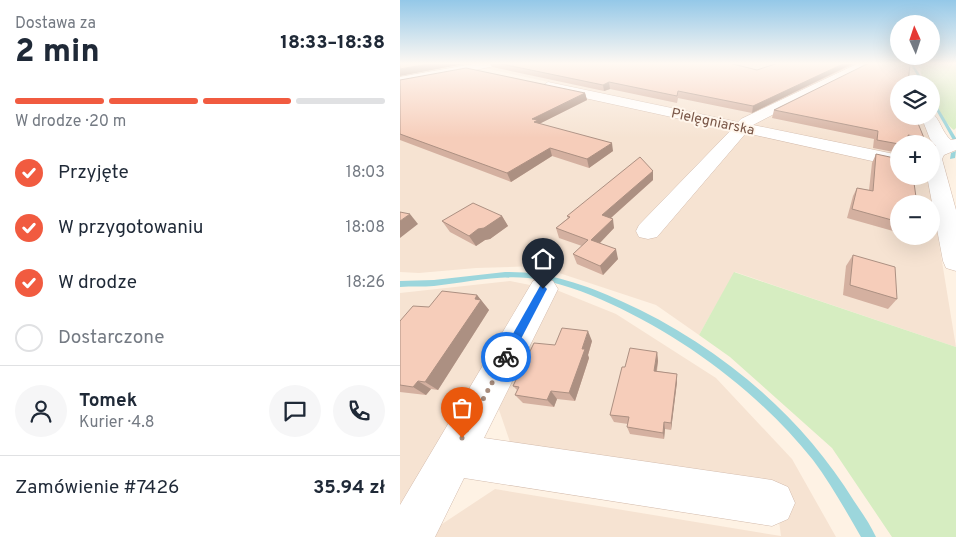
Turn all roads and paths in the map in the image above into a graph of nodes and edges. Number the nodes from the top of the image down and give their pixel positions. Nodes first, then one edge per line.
1 (561, 88) edge
2 (816, 88) edge
3 (932, 125) edge
4 (742, 127) junction
5 (952, 146) edge
6 (940, 150) edge
7 (890, 159) edge
8 (939, 185) edge
9 (952, 223) edge
10 (648, 231) dead end
11 (956, 261) edge
12 (543, 289) dead end
13 (453, 455) junction
14 (772, 503) dead end
15 (409, 537) edge

1 - 4 street, Pielęgniarska
2 - 4 street
3 - 5 street
4 - 7 street, Pielęgniarska
4 - 10 street
5 - 6 street
8 - 9 street
9 - 11 street
12 - 13 street
13 - 14 street
13 - 15 street

